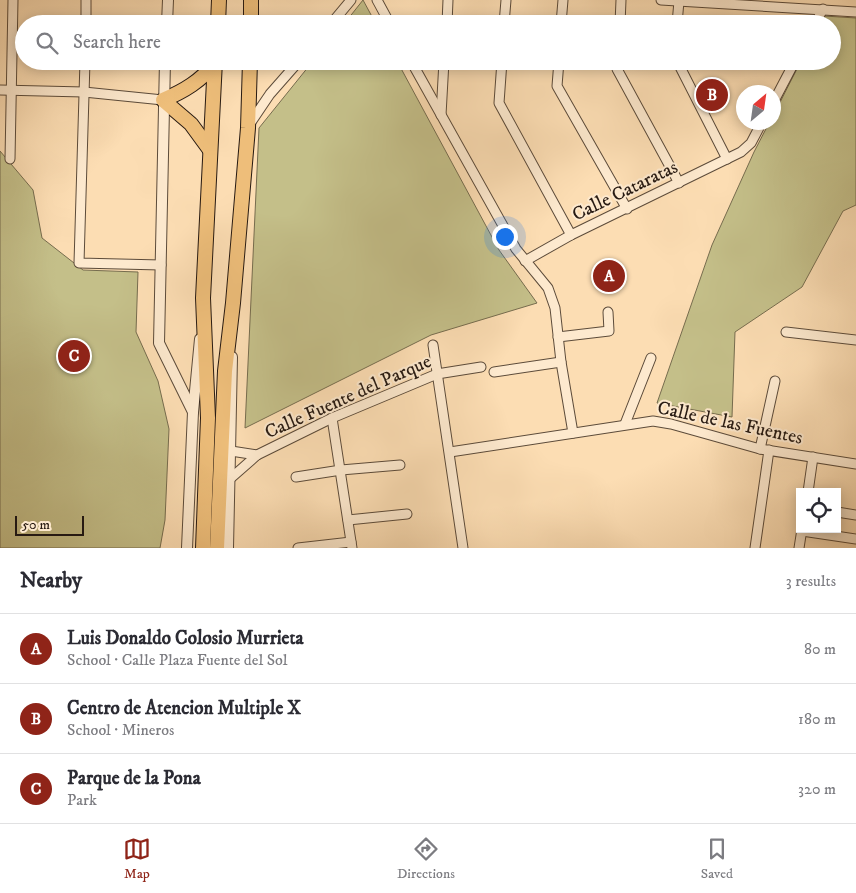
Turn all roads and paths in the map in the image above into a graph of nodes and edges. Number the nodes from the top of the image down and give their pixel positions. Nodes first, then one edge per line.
1 (13, 0) edge
2 (86, 0) edge
3 (168, 0) edge
4 (219, 0) edge
5 (251, 0) edge
6 (351, 0) edge
7 (376, 0) edge
8 (448, 0) edge
9 (506, 0) edge
10 (563, 0) edge
11 (621, 0) edge
12 (660, 0) edge
13 (679, 1) junction
14 (823, 9) junction
15 (856, 12) edge
16 (86, 15) edge
17 (167, 15) edge
18 (218, 15) edge
19 (251, 15) edge
20 (338, 15) edge
21 (385, 15) edge
22 (447, 15) edge
23 (505, 15) edge
24 (562, 15) edge
25 (620, 15) edge
26 (678, 15) edge
27 (820, 15) edge
28 (85, 70) edge
29 (165, 70) edge
30 (209, 70) edge
31 (215, 70) edge
32 (250, 70) edge
33 (291, 70) edge
34 (416, 70) edge
35 (444, 70) edge
36 (501, 70) edge
37 (558, 70) edge
38 (618, 70) edge
39 (681, 70) edge
40 (790, 70) edge
41 (781, 88) edge
42 (0, 90) edge
43 (13, 90) junction
44 (84, 92) junction
45 (163, 100) junction
46 (441, 115) junction
47 (248, 128) junction
48 (758, 130) edge
49 (210, 150) junction
50 (727, 159) junction
51 (10, 160) dead end
52 (679, 183) junction
53 (627, 209) junction
54 (571, 235) junction
55 (525, 262) junction
56 (160, 265) junction
57 (203, 298) junction
58 (233, 303) junction
59 (608, 312) dead end
60 (786, 332) dead end
61 (558, 337) junction
62 (856, 340) edge
63 (433, 344) dead end
64 (651, 358) dead end
65 (561, 362) junction
66 (481, 367) dead end
67 (494, 372) dead end
68 (436, 374) junction
69 (775, 381) dead end
70 (193, 412) junction
71 (332, 418) junction
72 (625, 424) junction
73 (573, 434) junction
74 (764, 450) junction
75 (231, 451) junction
76 (450, 452) junction
77 (257, 455) junction
78 (813, 458) junction
79 (856, 464) edge
80 (400, 465) dead end
81 (341, 470) junction
82 (296, 477) dead end
83 (230, 478) junction
84 (809, 488) edge
85 (841, 513) edge
86 (407, 514) dead end
87 (856, 515) edge
88 (348, 520) junction
89 (801, 533) edge
90 (822, 533) edge
91 (856, 538) edge
92 (352, 545) edge
93 (187, 548) edge
94 (203, 548) edge
95 (218, 548) edge
96 (228, 548) edge
97 (298, 548) edge
98 (463, 548) edge
99 (755, 548) edge
100 (798, 548) edge

1 - 43 street
2 - 16 street
3 - 17 street
4 - 18 main road
5 - 19 main road
6 - 20 street
7 - 21 street
8 - 22 street
9 - 23 street
10 - 24 street
11 - 25 street
12 - 13 street
13 - 14 street
13 - 26 street
14 - 15 street
14 - 27 street
28 - 44 street
29 - 45 street
30 - 45 main road
31 - 49 main road
32 - 47 main road
33 - 47 street
34 - 46 street
35 - 46 street
36 - 54 street
37 - 53 street
38 - 52 street
39 - 50 street
40 - 41 street
42 - 43 street
43 - 44 street
43 - 51 street
44 - 45 street
44 - 56 street
45 - 49 main road
45 - 56 street
46 - 55 street
47 - 58 main road
48 - 50 street, Calle Cataratas
49 - 57 main road
50 - 52 street, Calle Cataratas
52 - 53 street, Calle Cataratas
53 - 54 street, Calle Cataratas
54 - 55 street, Calle Cataratas
55 - 61 street
56 - 70 street
57 - 70 street
57 - 94 main road
58 - 75 street
58 - 95 main road
59 - 61 street
60 - 62 street
61 - 65 street
63 - 68 street
64 - 72 street
65 - 67 street
65 - 73 street
66 - 68 street, Calle Fuente del Parque
68 - 71 street, Calle Fuente del Parque
68 - 76 street
69 - 74 street
70 - 93 street
71 - 77 street, Calle Fuente del Parque
71 - 81 street
72 - 73 street, Calle de las Fuentes
72 - 74 street, Calle de las Fuentes
73 - 76 street, Calle de las Fuentes
74 - 78 street, Calle de las Fuentes
74 - 99 street
75 - 77 street, Calle Fuente del Parque
75 - 83 street
76 - 98 street
77 - 83 street, Calle Fuente del Parque
78 - 79 street, Calle de las Fuentes
78 - 84 street
80 - 81 street
81 - 82 street
81 - 88 street
83 - 96 street
85 - 87 street
86 - 88 street
88 - 92 street
89 - 100 street
90 - 91 street
92 - 97 street

